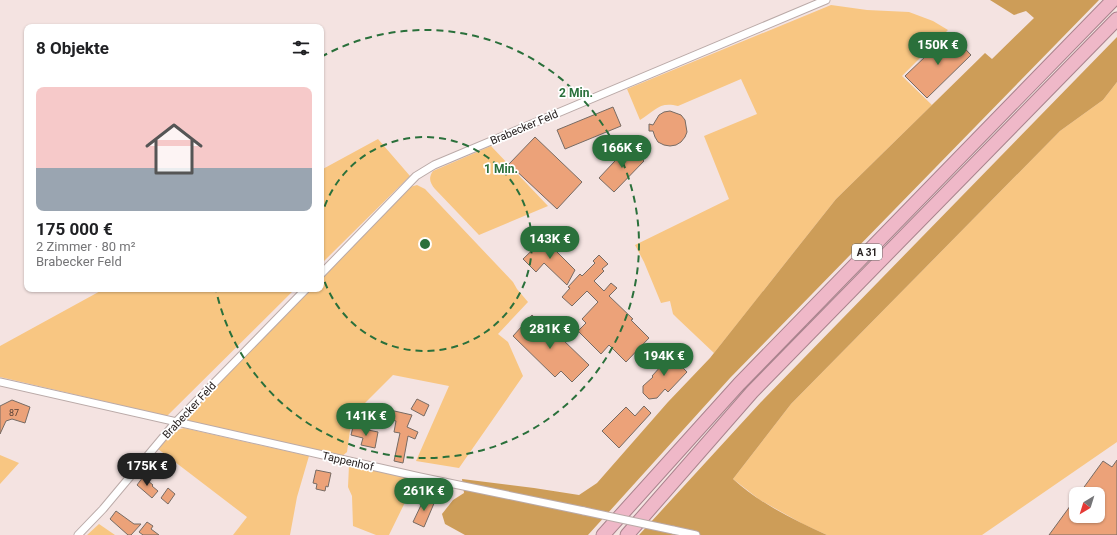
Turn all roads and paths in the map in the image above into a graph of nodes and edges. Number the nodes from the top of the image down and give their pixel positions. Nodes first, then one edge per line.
1 (826, 0) edge
2 (1113, 0) edge
3 (1117, 19) edge
4 (324, 271) edge
5 (303, 292) edge
6 (0, 382) edge
7 (175, 423) junction
8 (78, 535) edge
9 (603, 535) edge
10 (628, 535) edge
11 (696, 535) edge

1 - 4 street, Brabecker Feld
2 - 9 highway, A 31
3 - 10 highway, A 31
5 - 7 street, Brabecker Feld
6 - 7 street, Tappenhof
7 - 8 street, Brabecker Feld
7 - 11 street, Tappenhof, bridge

